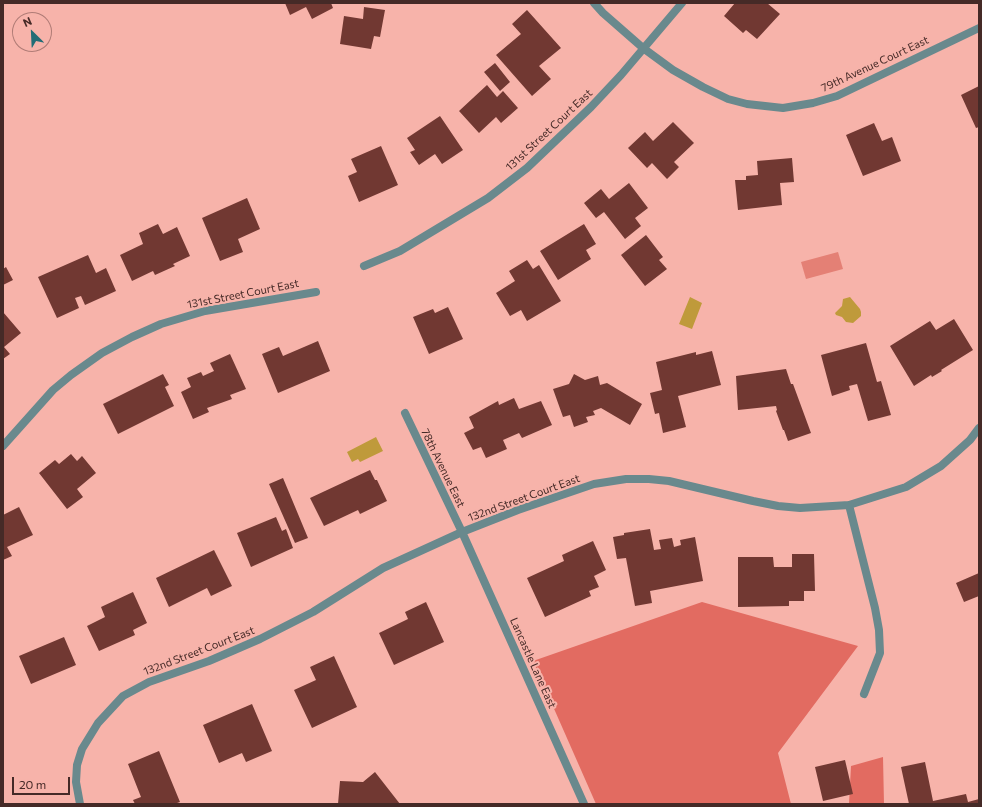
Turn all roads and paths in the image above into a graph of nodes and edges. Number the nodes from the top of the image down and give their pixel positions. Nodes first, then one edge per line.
1 (594, 3) edge
2 (682, 3) edge
3 (979, 28) edge
4 (643, 48) junction
5 (364, 266) dead end
6 (316, 292) dead end
7 (404, 413) dead end
8 (979, 428) edge
9 (3, 446) edge
10 (850, 505) junction
11 (462, 532) junction
12 (864, 694) dead end
13 (80, 804) edge
14 (584, 804) edge

1 - 4 street, 79th Avenue Court East
2 - 4 street, 131st Street Court East
3 - 4 street, 79th Avenue Court East
4 - 5 street, 131st Street Court East
6 - 9 street, 131st Street Court East
7 - 11 street, 78th Avenue East
8 - 10 street, 132nd Street Court East
10 - 11 street, 132nd Street Court East
10 - 12 street
11 - 13 street, 132nd Street Court East
11 - 14 street, Lancastle Lane East

